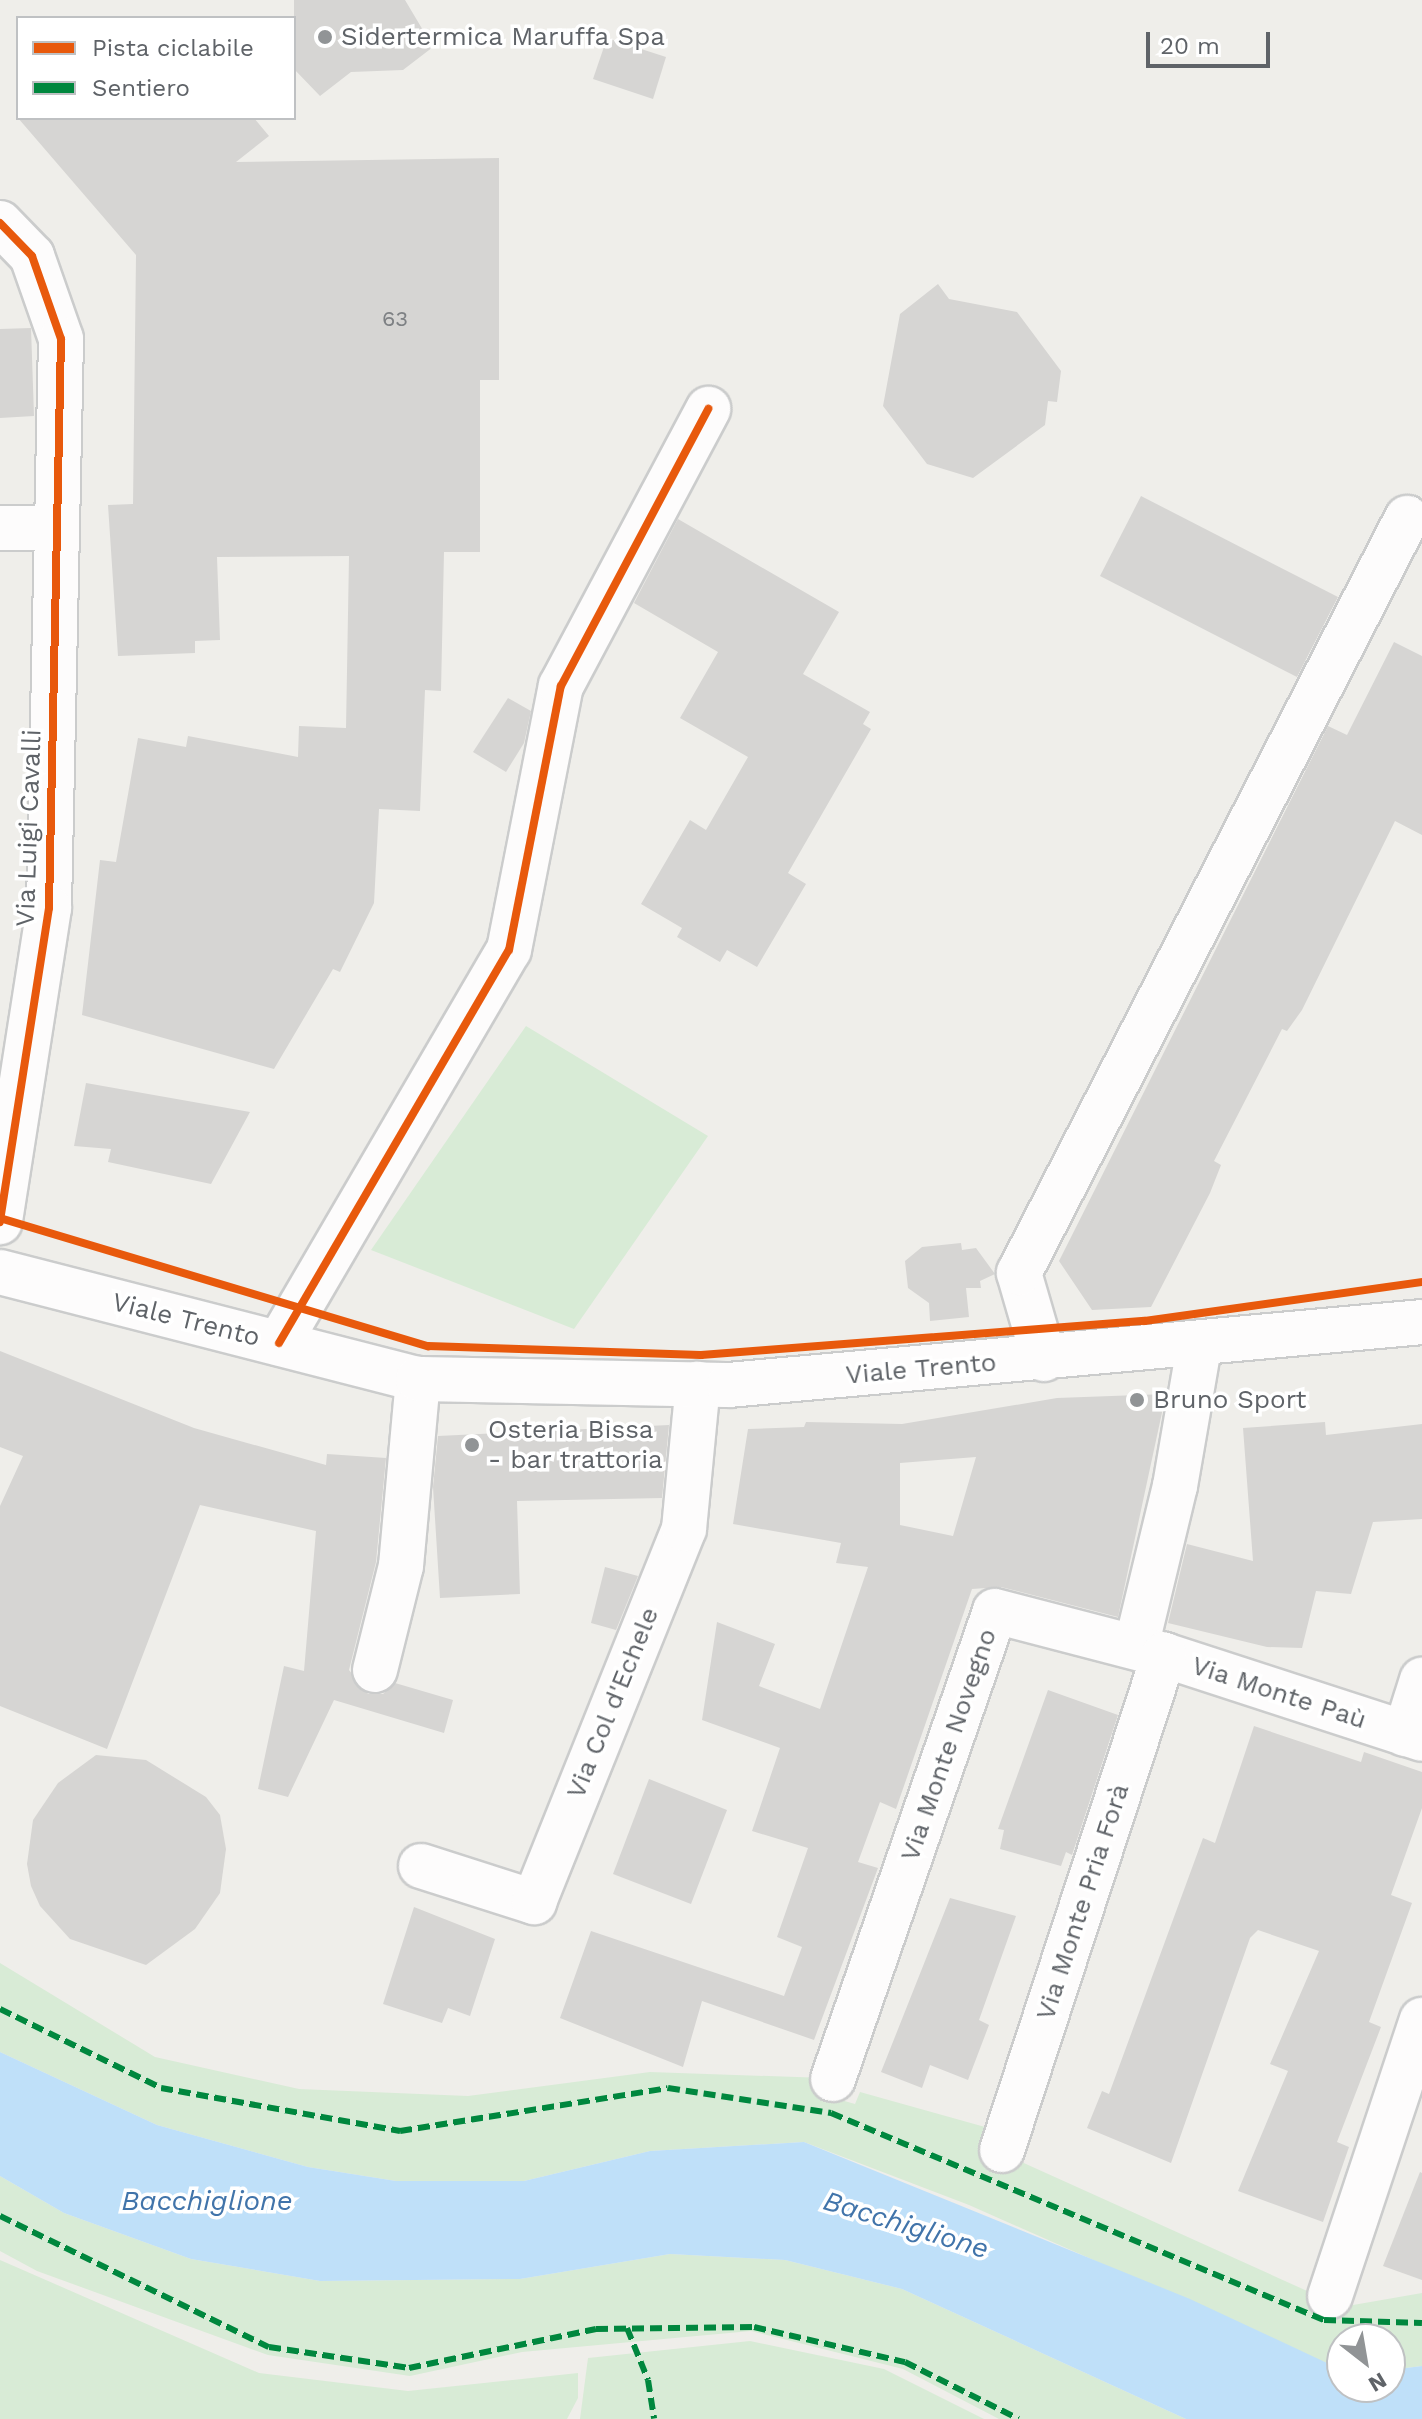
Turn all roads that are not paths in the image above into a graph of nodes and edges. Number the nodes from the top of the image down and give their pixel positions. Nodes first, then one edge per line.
1 (0, 223) edge
2 (708, 409) dead end
3 (1407, 518) dead end
4 (0, 528) edge
5 (57, 528) junction
6 (0, 1222) edge
7 (0, 1272) edge
8 (1422, 1322) edge
9 (279, 1343) junction
10 (1199, 1347) junction
11 (1044, 1359) junction
12 (418, 1379) junction
13 (698, 1384) junction
14 (1150, 1651) junction
15 (375, 1670) dead end
16 (1422, 1680) edge
17 (1414, 1736) edge
18 (421, 1866) dead end
19 (1422, 2020) edge
20 (833, 2079) dead end
21 (1002, 2150) dead end
22 (1330, 2296) dead end

1 - 5 street, Via Luigi Cavalli
2 - 9 street
3 - 11 street
4 - 5 street
5 - 6 street, Via Luigi Cavalli
7 - 9 street, Viale Trento
8 - 10 street, Viale Trento
9 - 12 street, Viale Trento
10 - 11 street, Viale Trento
10 - 14 street
11 - 13 street, Viale Trento
12 - 13 street, Viale Trento
12 - 15 street
13 - 18 street, Via Col d'Echele
14 - 17 street, Via Monte Paù
14 - 20 street, Via Monte Novegno
14 - 21 street, Via Monte Pria Forà
16 - 17 street
19 - 22 street

